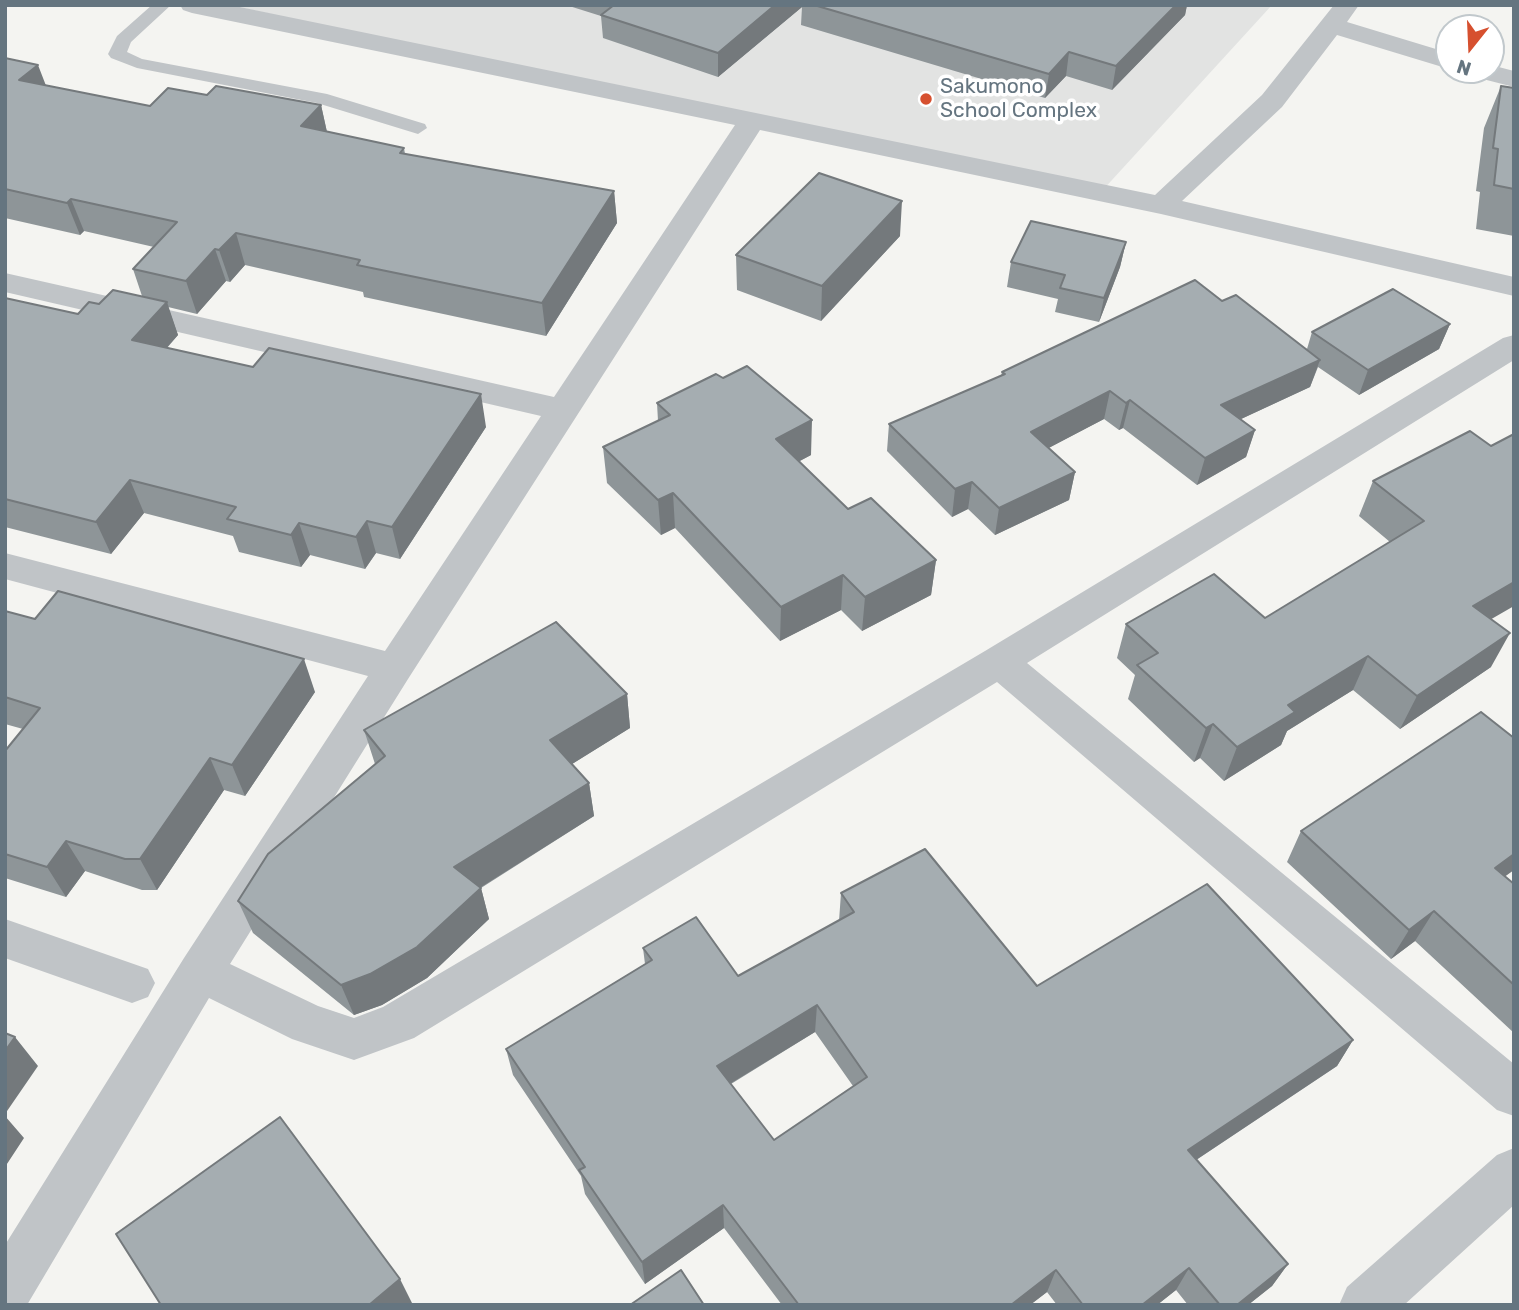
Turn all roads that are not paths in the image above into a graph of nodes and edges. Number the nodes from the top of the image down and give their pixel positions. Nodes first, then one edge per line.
1 (163, 5) edge
2 (192, 5) edge
3 (1338, 15) edge
4 (1435, 55) edge
5 (752, 121) junction
6 (418, 128) dead end
7 (1161, 205) junction
8 (5, 282) edge
9 (1514, 288) edge
10 (1514, 345) edge
11 (563, 410) junction
12 (5, 566) edge
13 (999, 662) junction
14 (394, 668) junction
15 (5, 939) edge
16 (200, 972) junction
17 (132, 983) dead end
18 (1514, 1094) edge
19 (1514, 1172) edge
20 (5, 1293) edge
21 (1365, 1305) edge

1 - 6 lane
2 - 5 street
3 - 4 street
3 - 7 street
5 - 7 street
5 - 11 street
7 - 9 street
8 - 11 street
10 - 13 street
11 - 14 street
12 - 14 street
13 - 16 street
13 - 18 street
14 - 16 street
15 - 17 street
16 - 20 street
19 - 21 street

